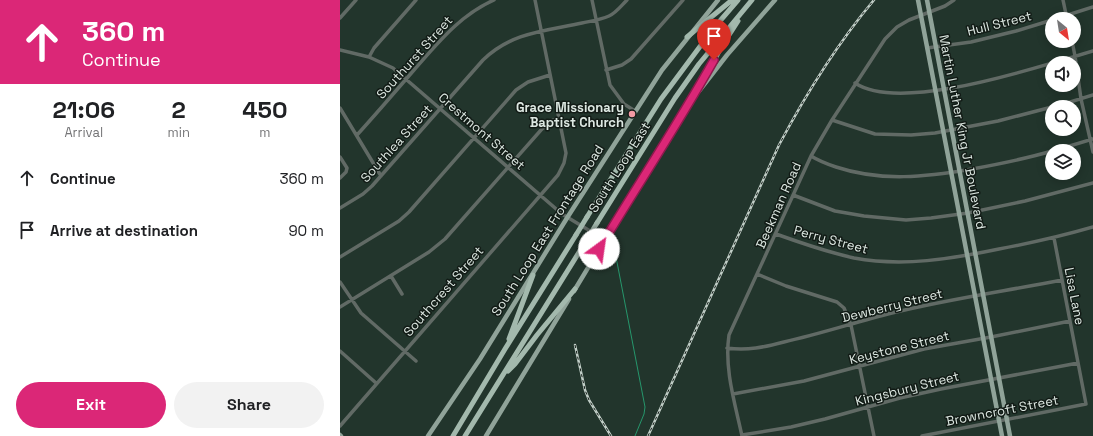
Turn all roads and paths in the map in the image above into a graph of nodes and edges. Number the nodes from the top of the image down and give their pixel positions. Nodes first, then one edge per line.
1 (356, 0) edge
2 (416, 0) edge
3 (494, 0) edge
4 (535, 0) edge
5 (592, 0) edge
6 (627, 0) edge
7 (683, 0) edge
8 (718, 0) edge
9 (732, 0) edge
10 (738, 0) edge
11 (775, 0) edge
12 (918, 0) edge
13 (927, 0) edge
14 (954, 0) edge
15 (1063, 0) edge
16 (751, 2) edge
17 (1093, 7) edge
18 (1066, 12) edge
19 (1080, 12) edge
20 (930, 13) junction
21 (921, 16) junction
22 (340, 18) edge
23 (596, 20) junction
24 (1045, 22) edge
25 (541, 31) junction
26 (687, 37) junction
27 (935, 47) junction
28 (927, 48) junction
29 (1073, 48) edge
30 (340, 50) edge
31 (1093, 51) edge
32 (1075, 56) joint
33 (370, 57) junction
34 (1045, 65) edge
35 (606, 70) junction
36 (550, 75) junction
37 (406, 78) junction
38 (856, 83) junction
39 (944, 89) junction
40 (936, 91) junction
41 (1080, 92) edge
42 (1093, 95) edge
43 (1081, 98) junction
44 (692, 100) junction
45 (1075, 100) edge
46 (340, 108) edge
47 (440, 108) junction
48 (1045, 109) edge
49 (635, 111) junction
50 (559, 118) junction
51 (832, 120) junction
52 (952, 130) junction
53 (943, 131) junction
54 (357, 135) junction
55 (474, 138) junction
56 (1092, 139) edge
57 (1075, 144) edge
58 (1093, 152) edge
59 (1045, 153) edge
60 (811, 156) junction
61 (340, 157) edge
62 (508, 167) junction
63 (960, 171) junction
64 (952, 173) junction
65 (381, 176) junction
66 (342, 177) edge
67 (1093, 183) edge
68 (540, 195) junction
69 (793, 195) junction
70 (340, 208) edge
71 (968, 213) junction
72 (959, 214) junction
73 (568, 218) junction
74 (1093, 227) edge
75 (776, 234) junction
76 (1054, 238) junction
77 (604, 240) junction
78 (975, 254) junction
79 (967, 256) junction
80 (340, 257) edge
81 (533, 274) junction
82 (757, 274) junction
83 (391, 276) junction
84 (1062, 280) junction
85 (340, 282) edge
86 (575, 289) junction
87 (402, 294) dead end
88 (983, 295) junction
89 (975, 296) junction
90 (351, 300) junction
91 (340, 307) edge
92 (1070, 321) junction
93 (850, 325) junction
94 (991, 337) junction
95 (983, 338) junction
96 (727, 348) junction
97 (505, 350) junction
98 (340, 351) edge
99 (405, 351) junction
100 (416, 361) dead end
101 (1078, 363) junction
102 (859, 367) junction
103 (502, 377) junction
104 (999, 378) junction
105 (991, 379) junction
106 (376, 383) junction
107 (733, 394) junction
108 (1086, 404) joint
109 (867, 408) junction
110 (1007, 419) junction
111 (999, 420) junction
112 (340, 426) edge
113 (428, 436) edge
114 (453, 436) edge
115 (465, 436) edge
116 (486, 436) edge
117 (742, 436) edge
118 (874, 436) edge
119 (922, 436) edge
120 (1002, 436) edge
121 (1010, 436) edge

1 - 22 street
2 - 33 street
3 - 37 street, Southurst Street
4 - 25 street
5 - 23 street
6 - 23 street, Southlea Street
7 - 35 street
8 - 26 main road, South Loop East Frontage Road
9 - 26 highway
10 - 97 highway, South Loop East, bridge
11 - 44 main road
12 - 21 main road, Martin Luther King Jr Boulevard
13 - 20 main road, Martin Luther King Jr Boulevard
14 - 20 street, Beekman Road
15 - 18 street
16 - 44 highway
16 - 103 highway, South Loop East, bridge
17 - 19 street
20 - 21 street, Beekman Road
20 - 27 main road, Martin Luther King Jr Boulevard
21 - 28 main road, Martin Luther King Jr Boulevard
21 - 38 street, Beekman Road
23 - 25 street, Southlea Street
23 - 35 street
24 - 27 street, Hull Street
25 - 36 street
25 - 47 street, Southlea Street
26 - 49 main road, South Loop East Frontage Road
27 - 28 street, Hull Street
27 - 39 main road, Martin Luther King Jr Boulevard
28 - 40 main road, Martin Luther King Jr Boulevard
29 - 32 street
30 - 33 street, Crestmont Street
31 - 32 street
33 - 37 street, Crestmont Street
34 - 39 street
35 - 49 street
36 - 50 street
36 - 55 street
37 - 47 street, Crestmont Street
37 - 54 street, Southurst Street
38 - 40 street
38 - 51 street, Beekman Road
39 - 40 street
39 - 52 main road, Martin Luther King Jr Boulevard
40 - 53 main road, Martin Luther King Jr Boulevard
41 - 43 street
42 - 43 street
43 - 45 street
43 - 56 street
44 - 77 main road
46 - 54 street
47 - 55 street, Crestmont Street
47 - 65 street, Southlea Street
48 - 52 street
49 - 73 main road, South Loop East Frontage Road
50 - 62 street
50 - 68 street, Southcrest Street
51 - 53 street
51 - 60 street, Beekman Road
52 - 53 street
52 - 63 main road, Martin Luther King Jr Boulevard
53 - 64 main road, Martin Luther King Jr Boulevard
54 - 65 street
55 - 62 street, Crestmont Street
55 - 80 street
56 - 57 street
56 - 58 street
59 - 63 street
60 - 64 street
60 - 69 street, Beekman Road
61 - 66 street
62 - 68 street, Crestmont Street
62 - 83 street
63 - 64 street
63 - 71 main road, Martin Luther King Jr Boulevard
64 - 72 main road, Martin Luther King Jr Boulevard
65 - 70 street, Southlea Street
67 - 71 street
68 - 73 street, Crestmont Street
68 - 99 street, Southcrest Street
69 - 72 street
69 - 75 street, Beekman Road
71 - 72 street
71 - 78 main road, Martin Luther King Jr Boulevard
72 - 79 main road, Martin Luther King Jr Boulevard
73 - 77 street, Crestmont Street
73 - 81 main road, South Loop East Frontage Road
74 - 76 street, Perry Street
75 - 79 street, Perry Street
75 - 82 street, Beekman Road
76 - 78 street, Perry Street
76 - 84 street, Lisa Lane
77 - 86 main road
78 - 79 street, Perry Street
78 - 88 main road, Martin Luther King Jr Boulevard
79 - 89 main road, Martin Luther King Jr Boulevard
81 - 97 highway
81 - 113 main road, South Loop East Frontage Road
82 - 93 street
82 - 96 street, Beekman Road
83 - 87 street
83 - 90 street
84 - 88 street, Dewberry Street
84 - 92 street, Lisa Lane
85 - 90 street
86 - 103 highway
86 - 116 main road
88 - 89 street, Dewberry Street
88 - 94 main road, Martin Luther King Jr Boulevard
89 - 93 street, Dewberry Street
89 - 95 main road, Martin Luther King Jr Boulevard
90 - 91 street
90 - 99 street
92 - 94 street, Keystone Street
92 - 101 street, Lisa Lane
93 - 96 street, Dewberry Street
93 - 102 street
94 - 95 street, Keystone Street
94 - 104 main road, Martin Luther King Jr Boulevard
95 - 102 street, Keystone Street
95 - 105 main road, Martin Luther King Jr Boulevard
96 - 107 street, Beekman Road
97 - 114 highway, South Loop East
98 - 106 street
99 - 100 street
99 - 106 street, Southcrest Street
101 - 104 street, Kingsbury Street
101 - 108 street, Lisa Lane
102 - 107 street, Keystone Street
102 - 109 street
103 - 115 highway, South Loop East
104 - 105 street, Kingsbury Street
104 - 110 main road, Martin Luther King Jr Boulevard
105 - 109 street, Kingsbury Street
105 - 111 main road, Martin Luther King Jr Boulevard
106 - 112 street, Southcrest Street
107 - 117 street, Beekman Road
108 - 110 street, Browncroft Street
109 - 117 street, Kingsbury Street
109 - 118 street
110 - 111 street, Browncroft Street
110 - 121 main road, Martin Luther King Jr Boulevard
111 - 119 street, Browncroft Street
111 - 120 main road, Martin Luther King Jr Boulevard

